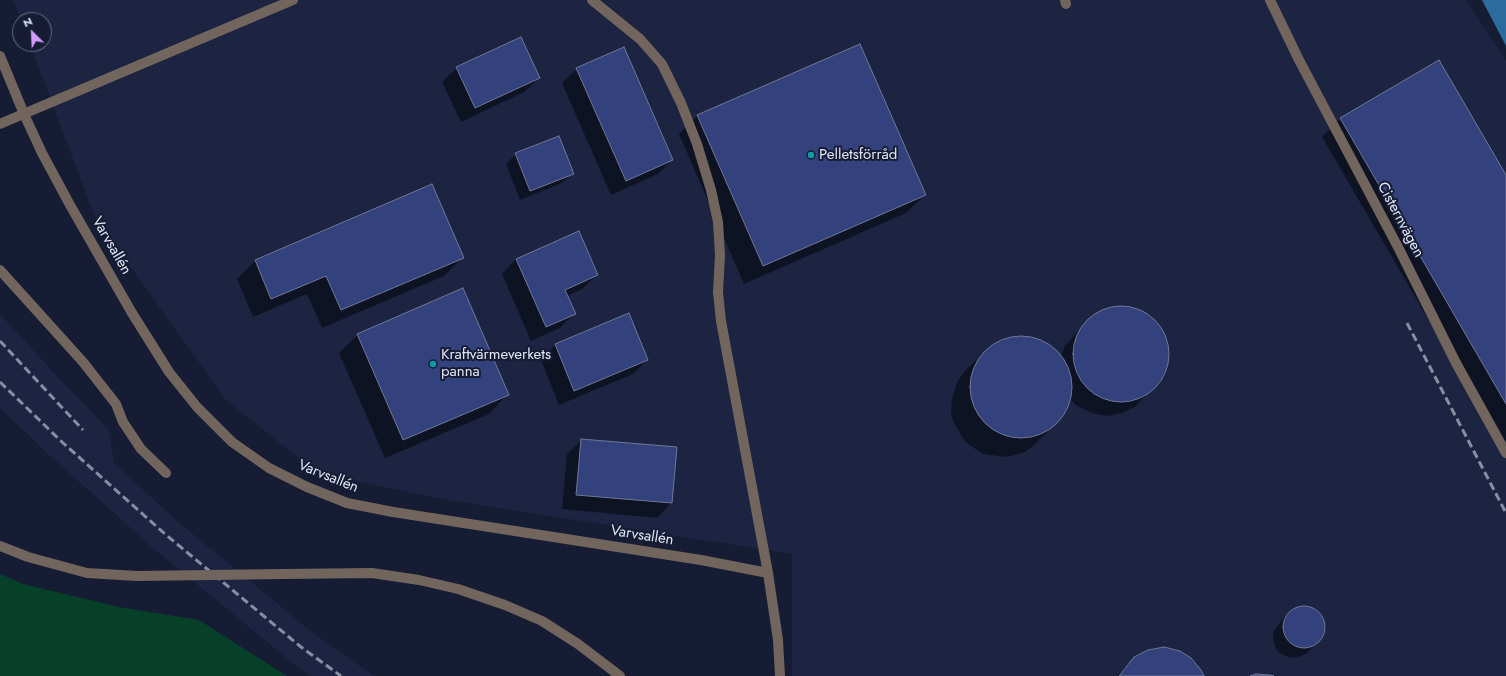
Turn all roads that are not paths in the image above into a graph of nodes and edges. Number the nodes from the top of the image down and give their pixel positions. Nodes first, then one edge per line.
1 (293, 0) edge
2 (592, 0) edge
3 (1270, 0) edge
4 (0, 56) edge
5 (24, 114) junction
6 (0, 124) edge
7 (0, 270) edge
8 (1506, 453) edge
9 (166, 473) dead end
10 (0, 546) edge
11 (768, 574) junction
12 (620, 676) edge
13 (780, 676) edge

1 - 5 street
2 - 11 street
3 - 8 street, Cisternvägen
4 - 5 street, Varvsallén
5 - 6 street
5 - 11 street, Varvsallén
7 - 9 street
10 - 12 street, bridge
11 - 13 street

